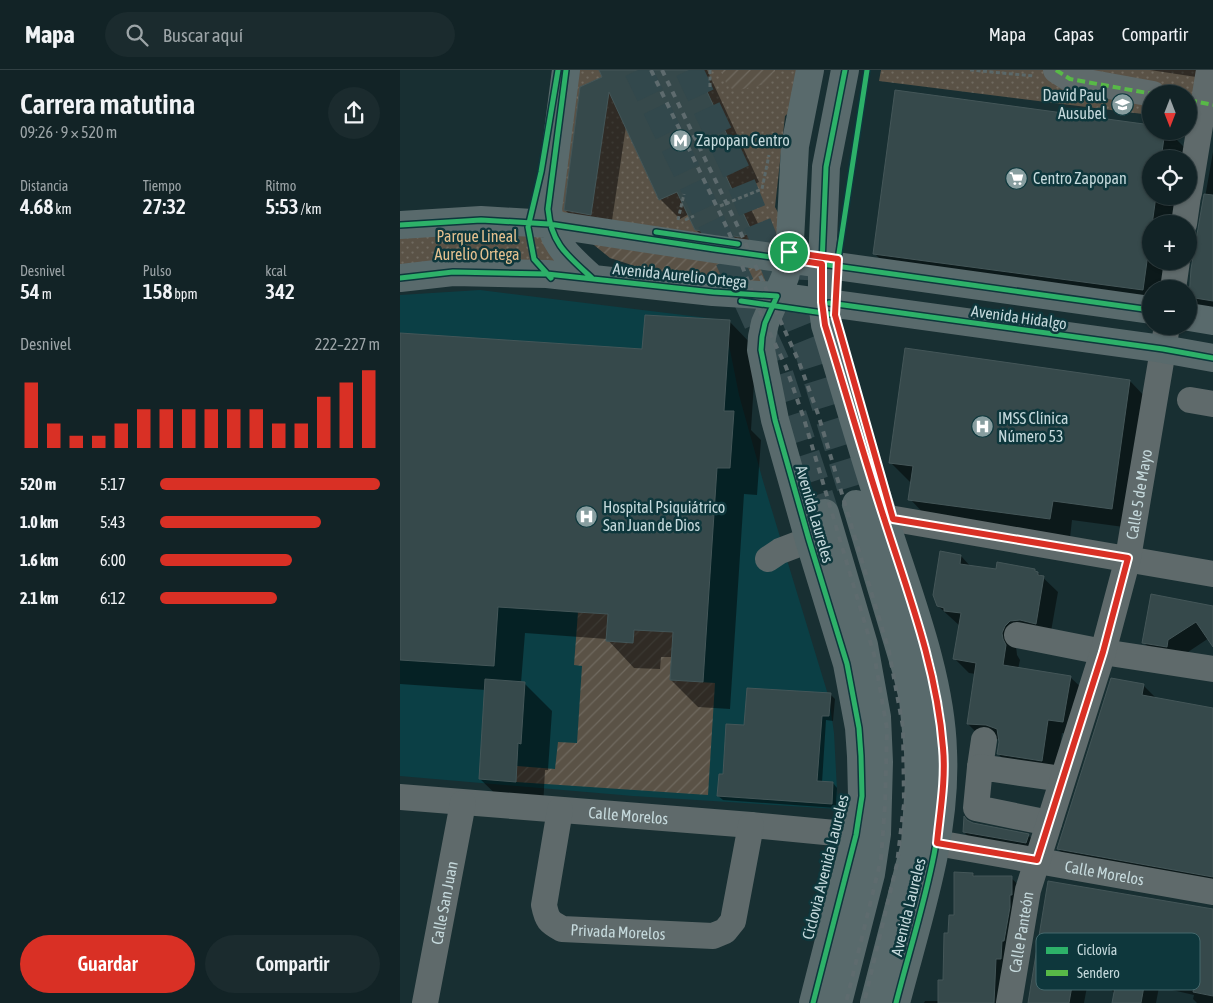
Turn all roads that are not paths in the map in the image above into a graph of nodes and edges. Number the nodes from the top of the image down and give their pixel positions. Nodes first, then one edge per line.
1 (566, 70) edge
2 (810, 70) edge
3 (844, 70) edge
4 (1209, 70) edge
5 (1063, 74) edge
6 (1142, 92) edge
7 (1202, 103) edge
8 (1195, 150) edge
9 (549, 224) junction
10 (400, 225) edge
11 (789, 259) junction
12 (822, 264) junction
13 (400, 278) edge
14 (592, 278) junction
15 (777, 296) junction
16 (822, 302) junction
17 (1142, 309) edge
18 (1197, 318) edge
19 (1213, 321) edge
20 (1165, 338) edge
21 (1213, 358) edge
22 (856, 504) tunnel mouth
23 (825, 513) tunnel mouth
24 (884, 517) junction
25 (808, 540) junction
26 (1128, 558) junction
27 (768, 559) dead end
28 (1213, 574) edge
29 (1017, 635) dead end
30 (1103, 652) junction
31 (1213, 669) edge
32 (984, 740) dead end
33 (980, 767) junction
34 (1062, 779) junction
35 (400, 797) edge
36 (463, 802) junction
37 (560, 810) junction
38 (1049, 822) junction
39 (752, 825) junction
40 (856, 835) junction
41 (937, 843) junction
42 (1037, 860) junction
43 (1213, 892) edge
44 (425, 1003) edge
45 (813, 1003) edge
46 (838, 1003) edge
47 (874, 1003) edge
48 (896, 1003) edge
49 (1009, 1003) edge

1 - 9 main road
2 - 11 main road, Avenida Laureles
3 - 12 main road, Avenida Laureles
4 - 7 street
5 - 6 street
7 - 8 street
9 - 10 main road, Avenida Aurelio Ortega
9 - 11 main road, Avenida Aurelio Ortega
9 - 14 main road
11 - 12 main road, Avenida Hidalgo
11 - 15 main road, Avenida Laureles
12 - 16 main road, Avenida Laureles
12 - 17 main road, Avenida Hidalgo
13 - 14 main road, Avenida Aurelio Ortega
14 - 15 main road, Avenida Aurelio Ortega
15 - 16 main road, Avenida Hidalgo
15 - 25 main road, Avenida Laureles
16 - 20 main road, Avenida Hidalgo
16 - 24 main road, Avenida Laureles
18 - 19 main road
20 - 21 main road, Avenida Hidalgo
20 - 26 street, Calle 5 de Mayo
22 - 47 main road, Avenida Laureles
23 - 46 main road, Avenida Laureles
24 - 26 street
24 - 41 main road, Avenida Laureles
25 - 27 street
25 - 40 main road, Avenida Laureles
26 - 28 street
26 - 30 street, Calle 5 de Mayo
29 - 30 street
30 - 31 street
30 - 34 street, Calle 5 de Mayo
32 - 33 street
33 - 34 street
33 - 38 street
34 - 38 street, Calle 5 de Mayo
35 - 36 street, Calle Morelos
36 - 37 street, Calle Morelos
36 - 44 street, Calle San Juan
37 - 39 street, Calle Morelos
37 - 39 street, Privada Morelos
38 - 42 street, Calle 5 de Mayo
39 - 40 street, Calle Morelos
40 - 45 main road, Avenida Laureles
41 - 42 street, Calle Morelos
41 - 48 main road, Avenida Laureles
42 - 43 street, Calle Morelos
42 - 49 street, Calle Panteón

